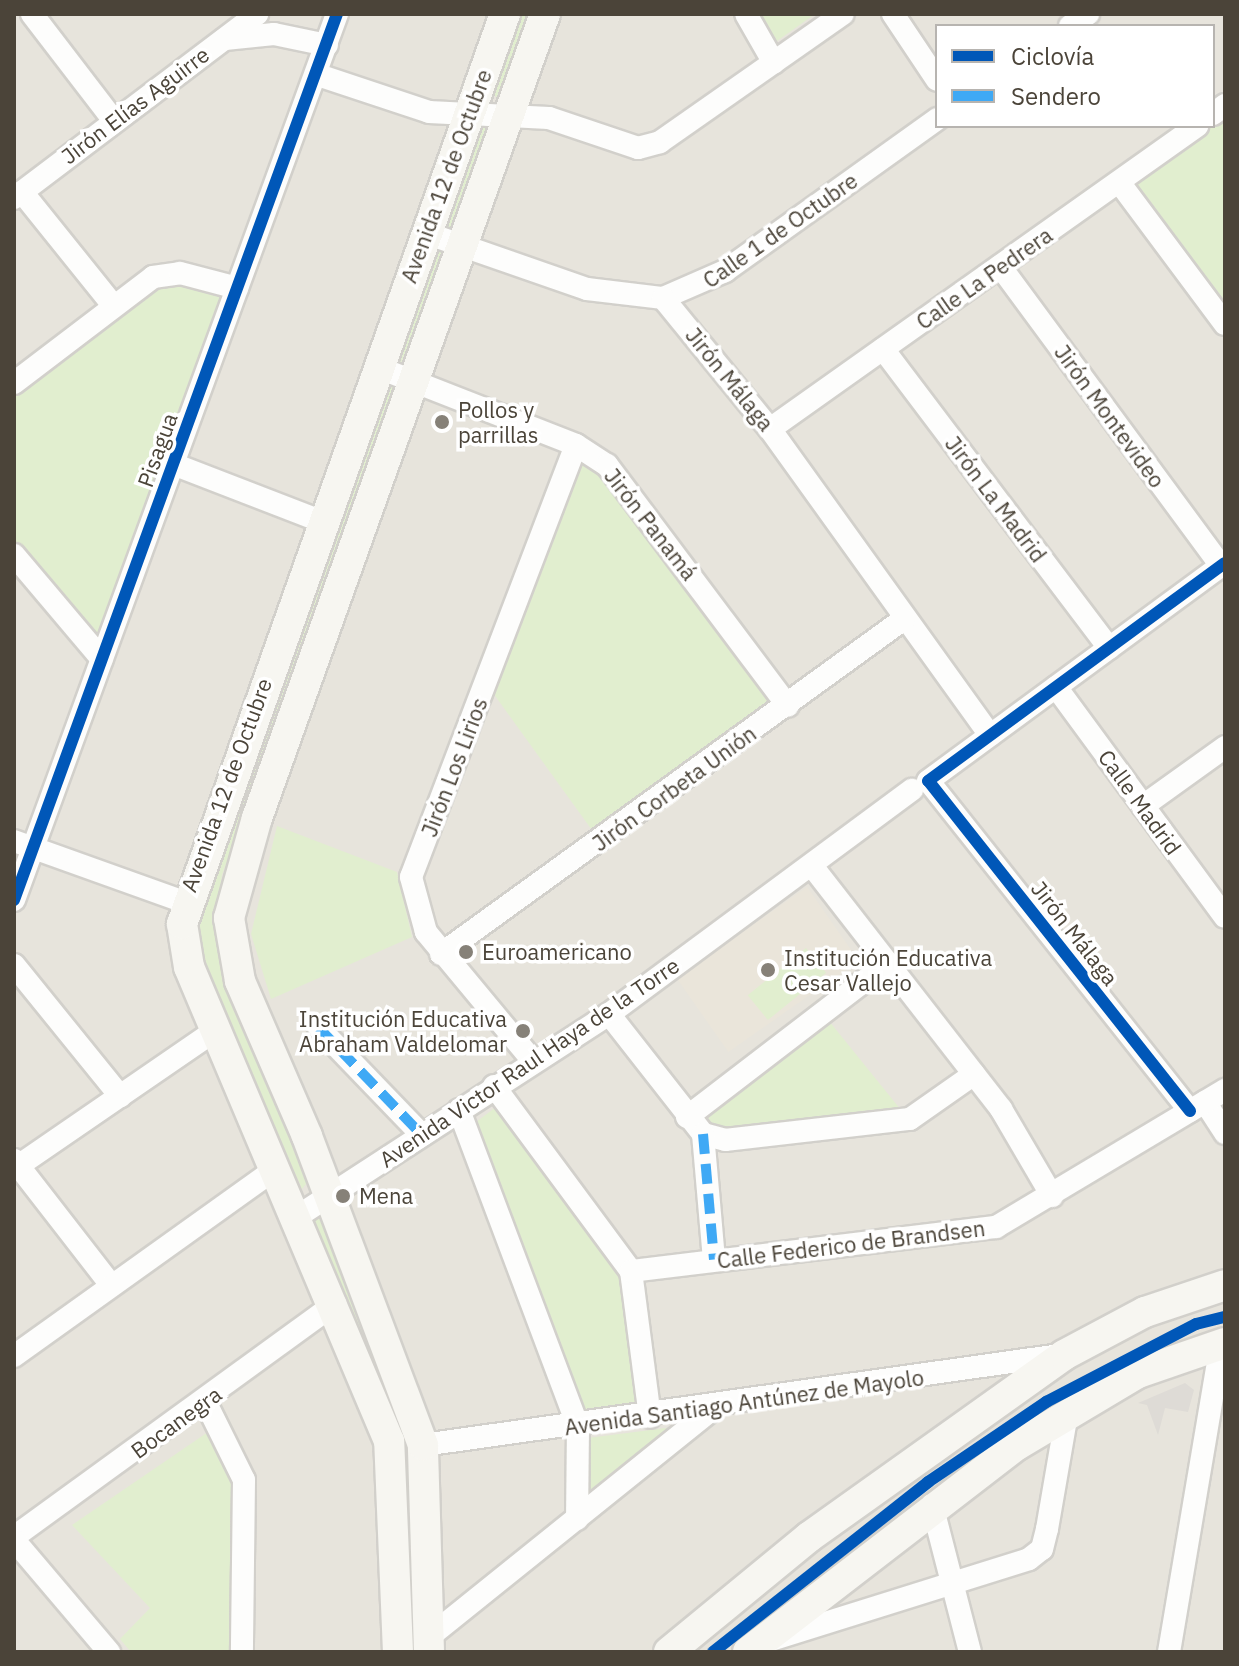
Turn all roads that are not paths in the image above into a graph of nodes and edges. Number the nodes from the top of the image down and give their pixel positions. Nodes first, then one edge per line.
1 (32, 14) edge
2 (257, 14) edge
3 (337, 14) edge
4 (505, 14) edge
5 (545, 14) edge
6 (746, 14) edge
7 (843, 14) edge
8 (893, 14) edge
9 (224, 39) junction
10 (327, 45) junction
11 (774, 63) junction
12 (318, 75) junction
13 (935, 77) edge
14 (469, 114) junction
15 (509, 116) junction
16 (935, 120) edge
17 (114, 121) junction
18 (1194, 128) edge
19 (1119, 182) junction
20 (18, 195) edge
21 (426, 233) junction
22 (462, 246) junction
23 (1000, 266) junction
24 (237, 288) junction
25 (663, 298) junction
26 (113, 305) junction
27 (1225, 324) edge
28 (883, 349) junction
29 (377, 367) junction
30 (414, 381) junction
31 (14, 383) edge
32 (770, 429) junction
33 (576, 445) junction
34 (173, 464) junction
35 (321, 521) junction
36 (14, 555) edge
37 (1223, 565) edge
38 (904, 619) junction
39 (1109, 648) junction
40 (102, 659) junction
41 (1056, 687) junction
42 (788, 706) junction
43 (990, 735) junction
44 (1225, 747) edge
45 (920, 785) junction
46 (1143, 806) junction
47 (24, 845) edge
48 (812, 866) junction
49 (14, 900) edge
50 (184, 902) junction
51 (1225, 917) edge
52 (441, 954) junction
53 (888, 963) junction
54 (14, 965) edge
55 (609, 1014) junction
56 (319, 1028) dead end
57 (216, 1030) junction
58 (533, 1061) junction
59 (974, 1074) junction
60 (494, 1086) junction
61 (1225, 1090) edge
62 (120, 1096) junction
63 (1197, 1106) junction
64 (459, 1110) junction
65 (687, 1117) junction
66 (1225, 1133) edge
67 (421, 1134) junction
68 (703, 1134) junction
69 (16, 1163) edge
70 (277, 1168) junction
71 (330, 1195) junction
72 (1052, 1196) junction
73 (298, 1216) junction
74 (714, 1260) junction
75 (631, 1271) junction
76 (1220, 1283) edge
77 (111, 1285) junction
78 (335, 1304) junction
79 (1223, 1343) edge
80 (1064, 1355) junction
81 (14, 1356) edge
82 (205, 1401) junction
83 (714, 1408) junction
84 (1067, 1413) junction
85 (650, 1417) junction
86 (578, 1426) junction
87 (423, 1445) junction
88 (932, 1505) junction
89 (577, 1519) junction
90 (14, 1538) edge
91 (954, 1586) junction
92 (429, 1645) edge
93 (752, 1648) edge
94 (109, 1652) edge
95 (242, 1652) edge
96 (398, 1652) edge
97 (669, 1652) edge
98 (970, 1652) edge
99 (1169, 1652) edge

1 - 17 street
2 - 9 street, Jirón Elías Aguirre
3 - 10 street, Pisagua
4 - 14 main road, Avenida 12 de Octubre
5 - 15 main road, Avenida 12 de Octubre
6 - 11 street
7 - 11 street
8 - 13 street
9 - 10 street
9 - 17 street, Jirón Elías Aguirre
10 - 12 street, Pisagua
11 - 15 street
12 - 14 street
12 - 24 street, Pisagua
14 - 15 street
14 - 21 main road, Avenida 12 de Octubre
15 - 22 main road, Avenida 12 de Octubre
16 - 25 street, Calle 1 de Octubre
17 - 20 street, Jirón Elías Aguirre
18 - 19 street, Calle La Pedrera
19 - 23 street, Calle La Pedrera
19 - 27 street
20 - 26 street
21 - 22 street, Calle 1 de Octubre
21 - 29 main road, Avenida 12 de Octubre
22 - 25 street, Calle 1 de Octubre
22 - 30 main road, Avenida 12 de Octubre
23 - 28 street, Calle La Pedrera
23 - 37 street, Jirón Montevideo
24 - 26 street
24 - 34 street, Pisagua
25 - 32 street, Jirón Málaga
26 - 31 street
28 - 32 street, Calle La Pedrera
28 - 39 street, Jirón La Madrid
29 - 30 street, Jirón Panamá
29 - 35 main road, Avenida 12 de Octubre
30 - 33 street, Jirón Panamá
30 - 71 main road, Avenida 12 de Octubre
32 - 38 street, Jirón Málaga
33 - 42 street, Jirón Panamá
33 - 52 street, Jirón Los Lirios
34 - 35 street
34 - 40 street, Pisagua
35 - 50 main road, Avenida 12 de Octubre
36 - 40 street
37 - 39 street, Avenida Victor Raul Haya de la Torre
38 - 42 street, Jirón Corbeta Unión
38 - 43 street, Jirón Málaga
39 - 41 street, Avenida Victor Raul Haya de la Torre
40 - 47 street, Pisagua
41 - 43 street, Avenida Victor Raul Haya de la Torre
41 - 46 street, Calle Madrid
42 - 52 street, Jirón Corbeta Unión
43 - 45 street, Avenida Victor Raul Haya de la Torre
44 - 46 street
45 - 48 street, Avenida Victor Raul Haya de la Torre
45 - 63 street, Jirón Málaga
46 - 51 street, Calle Madrid
47 - 49 street, Pisagua
47 - 50 street
48 - 53 street
48 - 55 street, Avenida Victor Raul Haya de la Torre
50 - 57 main road, Avenida 12 de Octubre
52 - 58 street, Jirón Los Lirios
53 - 59 street
53 - 65 street
54 - 62 street
55 - 58 street, Avenida Victor Raul Haya de la Torre
55 - 65 street
56 - 67 street
57 - 62 street
57 - 70 main road, Avenida 12 de Octubre
58 - 60 street, Avenida Victor Raul Haya de la Torre
59 - 68 street
59 - 72 street
60 - 64 street, Avenida Victor Raul Haya de la Torre
60 - 75 street
61 - 63 street, Calle Federico de Brandsen
62 - 69 street
63 - 66 street, Jirón Málaga
63 - 72 street, Calle Federico de Brandsen
64 - 67 street, Avenida Victor Raul Haya de la Torre
64 - 86 street
65 - 68 street
67 - 71 street, Avenida Victor Raul Haya de la Torre
68 - 74 street
69 - 77 street
70 - 73 main road, Avenida 12 de Octubre
70 - 77 street
71 - 73 street, Avenida Victor Raul Haya de la Torre
71 - 87 main road, Avenida 12 de Octubre
72 - 74 street, Calle Federico de Brandsen
73 - 78 main road, Avenida 12 de Octubre
74 - 75 street, Calle Federico de Brandsen
75 - 85 street
76 - 80 main road, Avenida Santiago Antúnez de Mayolo
77 - 81 street
78 - 82 street, Bocanegra
78 - 96 main road, Avenida 12 de Octubre
79 - 84 main road
79 - 99 street
80 - 83 street, Avenida Santiago Antúnez de Mayolo
80 - 97 main road, Avenida Santiago Antúnez de Mayolo
82 - 90 street, Bocanegra
82 - 95 street
83 - 85 street, Avenida Santiago Antúnez de Mayolo
83 - 89 street
84 - 88 main road
84 - 91 street
85 - 86 street, Avenida Santiago Antúnez de Mayolo
86 - 87 street, Avenida Santiago Antúnez de Mayolo
86 - 89 street
87 - 92 main road, Avenida 12 de Octubre
88 - 91 street
88 - 93 main road
89 - 92 street
90 - 94 street
91 - 93 street
91 - 98 street

